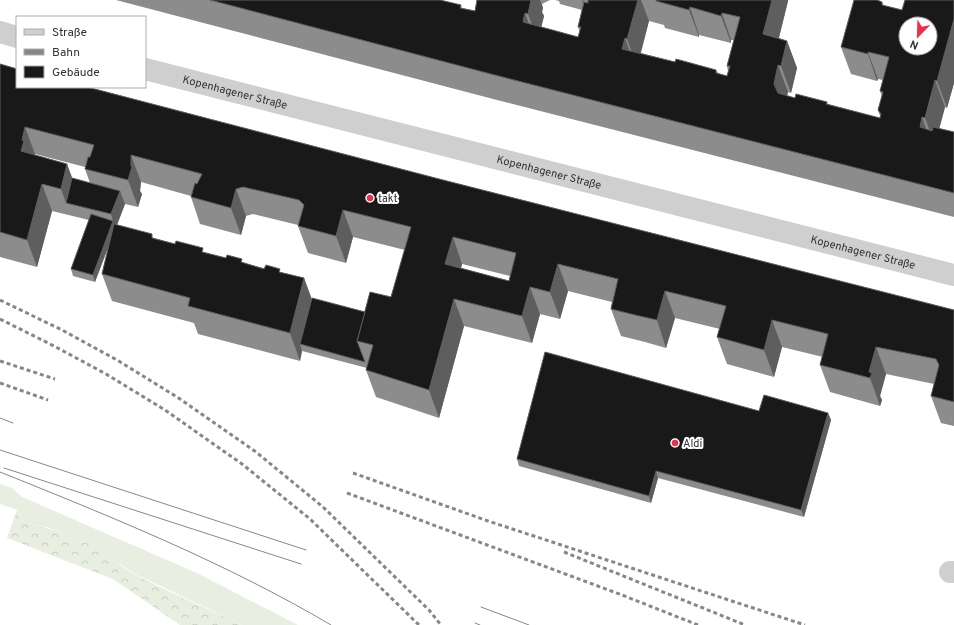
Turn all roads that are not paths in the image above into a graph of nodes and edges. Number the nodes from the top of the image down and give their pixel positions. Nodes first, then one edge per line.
1 (0, 32) edge
2 (16, 37) edge
3 (146, 69) edge
4 (954, 275) edge

1 - 2 street
3 - 4 street, Kopenhagener Straße

